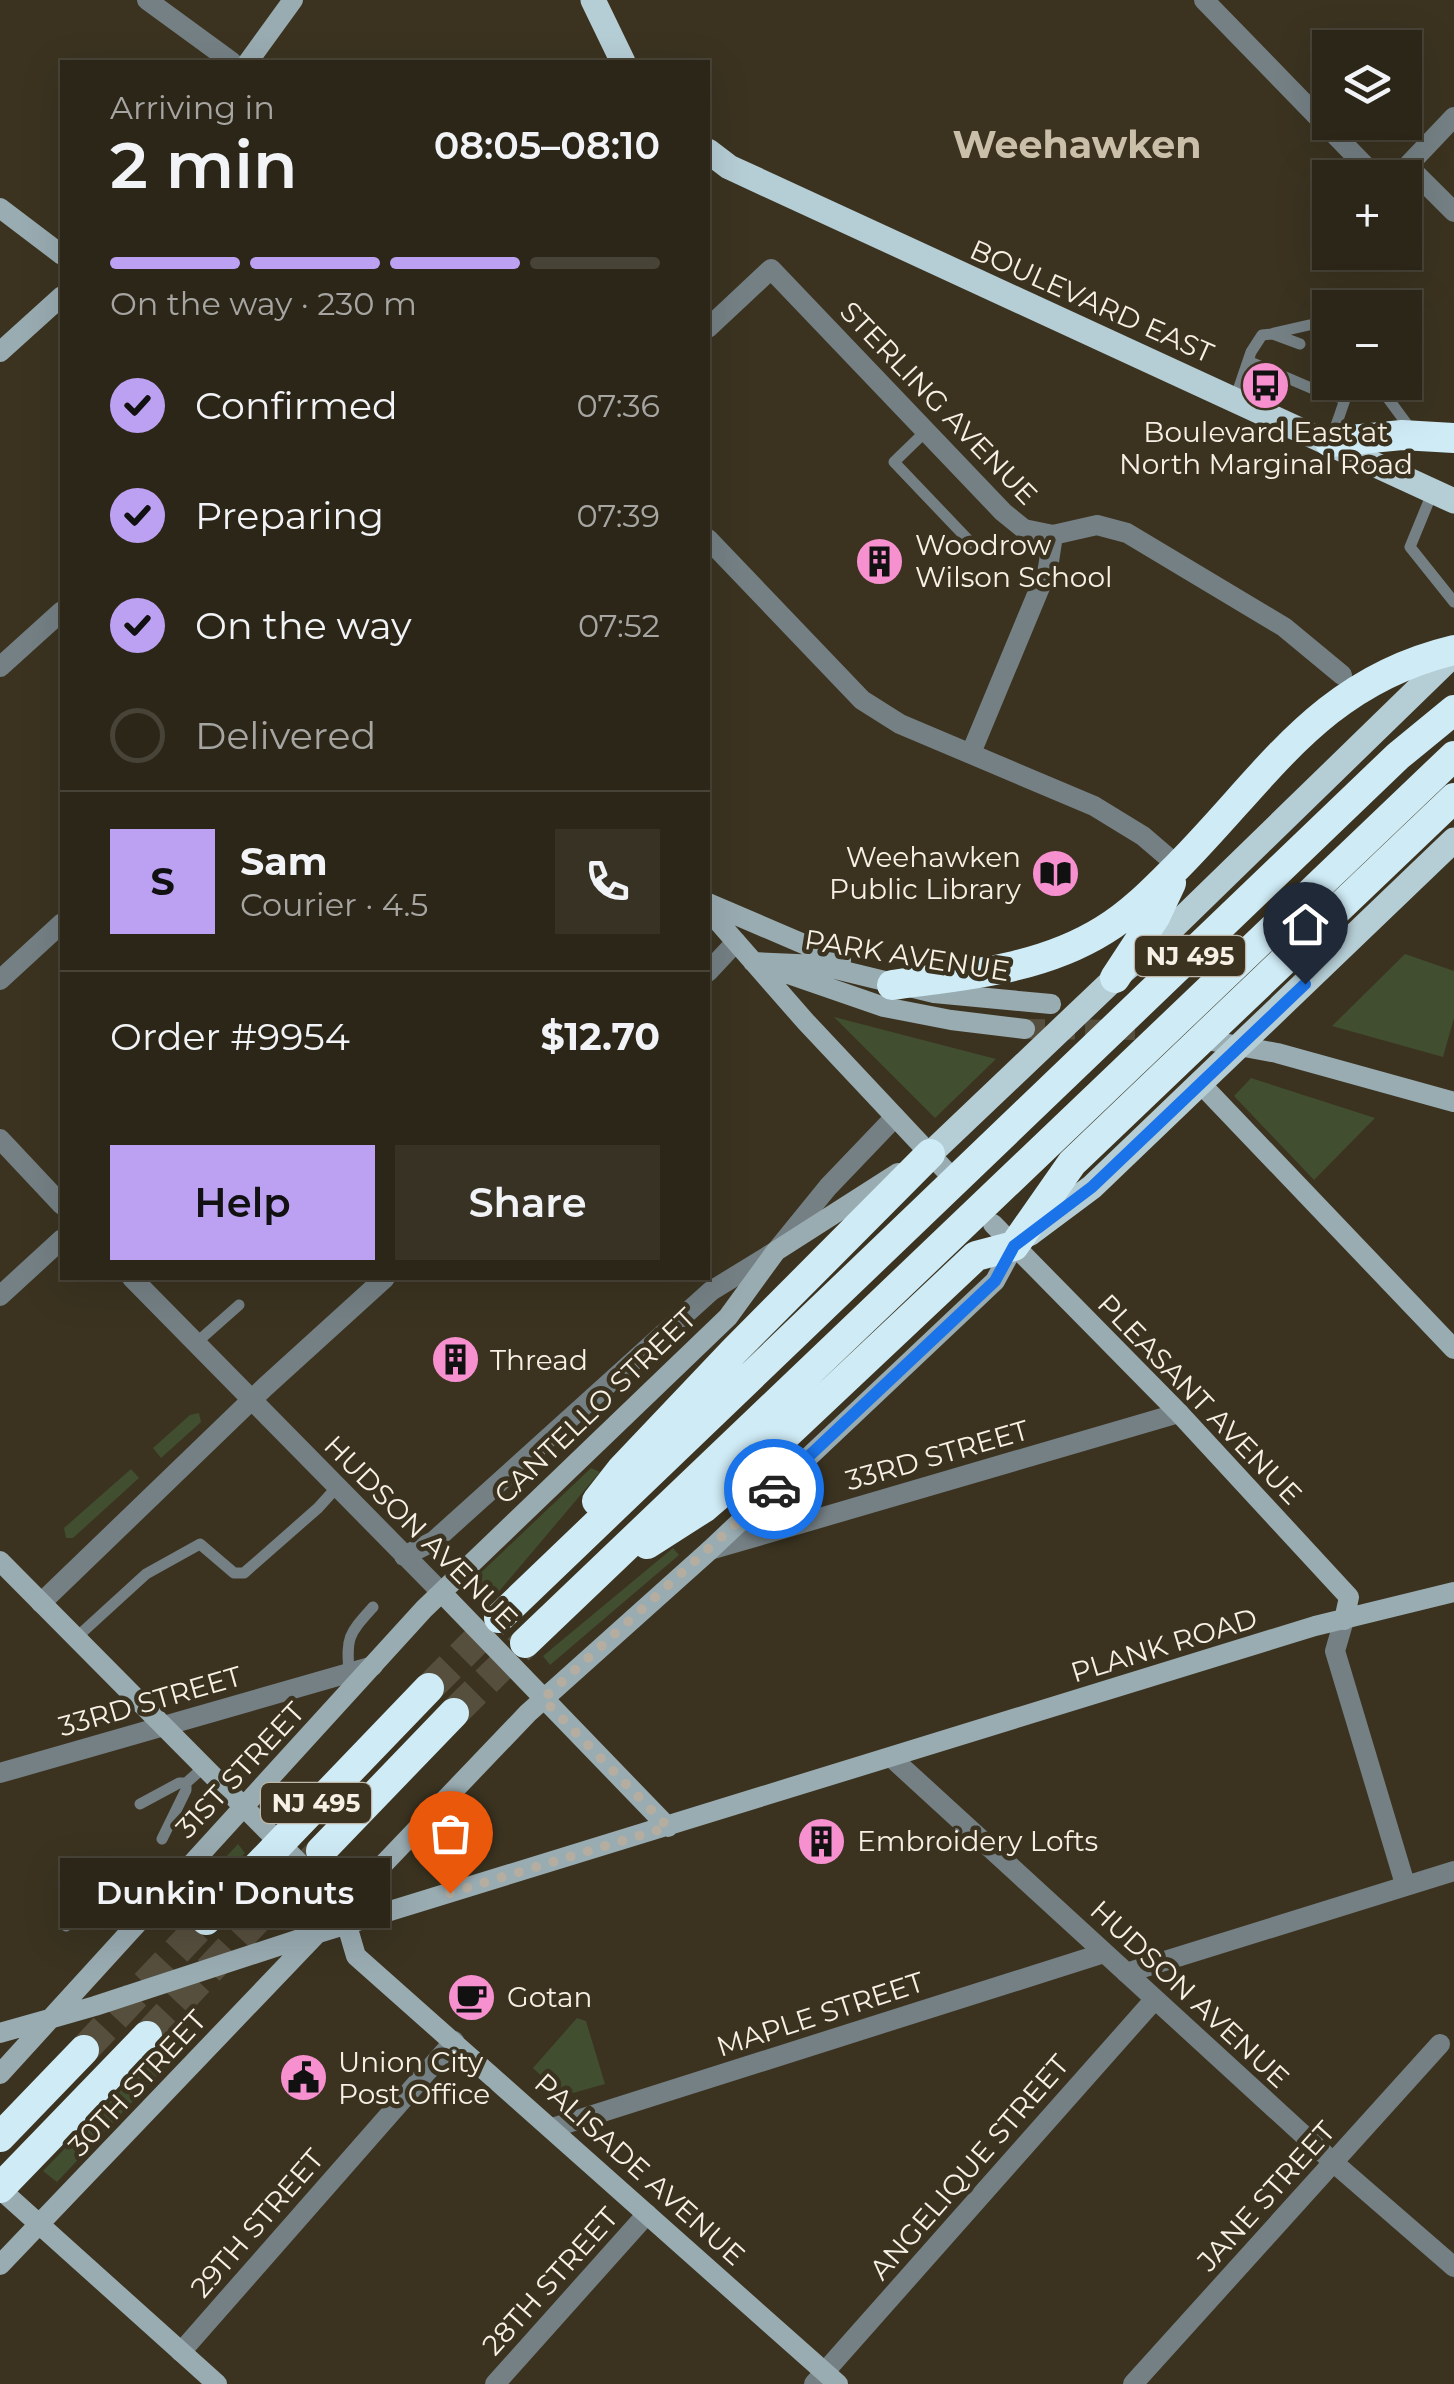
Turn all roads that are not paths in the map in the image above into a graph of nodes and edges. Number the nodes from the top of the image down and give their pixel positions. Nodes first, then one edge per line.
1 (147, 0) edge
2 (293, 0) edge
3 (593, 0) edge
4 (1204, 0) edge
5 (229, 60) edge
6 (249, 60) edge
7 (622, 60) edge
8 (1454, 117) edge
9 (710, 152) edge
10 (1360, 160) edge
11 (1413, 160) edge
12 (1422, 187) edge
13 (0, 208) edge
14 (1454, 212) edge
15 (60, 253) edge
16 (60, 298) edge
17 (1309, 324) dead end
18 (710, 326) edge
19 (1273, 334) junction
20 (1300, 344) dead end
21 (0, 352) edge
22 (1248, 361) junction
23 (1312, 388) edge
24 (1235, 399) junction
25 (1345, 400) edge
26 (1390, 400) edge
27 (926, 431) junction
28 (1414, 435) junction
29 (1454, 438) edge
30 (1330, 442) junction
31 (1443, 496) edge
32 (1052, 535) junction
33 (710, 541) edge
34 (976, 548) dead end
35 (1454, 602) edge
36 (60, 613) edge
37 (1454, 652) edge
38 (0, 667) edge
39 (1357, 678) junction
40 (1454, 710) edge
41 (971, 753) junction
42 (1454, 756) edge
43 (1454, 798) edge
44 (1454, 840) edge
45 (1178, 866) junction
46 (710, 907) edge
47 (710, 909) edge
48 (60, 926) edge
49 (736, 942) junction
50 (753, 962) junction
51 (710, 970) edge
52 (1115, 978) junction
53 (0, 980) edge
54 (892, 984) junction
55 (1052, 1004) dead end
56 (1026, 1029) tunnel mouth
57 (1140, 1030) tunnel mouth
58 (1200, 1083) junction
59 (1454, 1102) edge
60 (895, 1117) junction
61 (0, 1139) edge
62 (938, 1163) junction
63 (60, 1203) edge
64 (1004, 1234) junction
65 (60, 1241) edge
66 (776, 1251) junction
67 (134, 1280) edge
68 (383, 1280) edge
69 (0, 1296) edge
70 (239, 1305) dead end
71 (196, 1343) junction
72 (1454, 1349) edge
73 (252, 1401) junction
74 (1179, 1413) junction
75 (337, 1486) junction
76 (710, 1550) junction
77 (404, 1556) junction
78 (0, 1561) edge
79 (587, 1582) junction
80 (531, 1586) junction
81 (1454, 1592) edge
82 (442, 1593) junction
83 (41, 1603) junction
84 (374, 1607) dead end
85 (499, 1618) tunnel mouth
86 (1344, 1620) junction
87 (77, 1638) junction
88 (525, 1644) tunnel mouth
89 (374, 1666) junction
90 (350, 1672) junction
91 (429, 1688) tunnel mouth
92 (543, 1699) junction
93 (454, 1713) tunnel mouth
94 (162, 1725) junction
95 (892, 1758) junction
96 (204, 1767) junction
97 (0, 1773) edge
98 (186, 1783) junction
99 (140, 1804) dead end
100 (251, 1812) junction
101 (668, 1827) junction
102 (162, 1839) dead end
103 (308, 1854) junction
104 (1454, 1871) edge
105 (1406, 1884) junction
106 (149, 1911) junction
107 (344, 1915) junction
108 (206, 1920) tunnel mouth
109 (66, 1926) dead end
110 (312, 1935) junction
111 (1104, 1952) junction
112 (1126, 1972) junction
113 (1155, 1999) junction
114 (52, 2016) junction
115 (0, 2033) edge
116 (148, 2036) tunnel mouth
117 (454, 2041) junction
118 (1440, 2044) dead end
119 (84, 2050) tunnel mouth
120 (0, 2074) edge
121 (552, 2128) junction
122 (0, 2137) edge
123 (1333, 2162) junction
124 (0, 2189) edge
125 (647, 2214) junction
126 (34, 2220) junction
127 (0, 2265) edge
128 (1454, 2267) edge
129 (180, 2352) junction
130 (826, 2380) edge
131 (216, 2384) edge
132 (495, 2384) edge
133 (1133, 2384) edge

1 - 5 street
2 - 6 main road
3 - 7 main road
4 - 10 street
8 - 11 street
9 - 24 main road, BOULEVARD EAST
12 - 14 street
13 - 15 main road
16 - 21 main road
17 - 19 lane
18 - 27 street, STERLING AVENUE
19 - 20 lane
19 - 22 lane
22 - 23 lane
22 - 24 lane
24 - 30 main road, BOULEVARD EAST
25 - 30 lane
26 - 28 lane
27 - 32 street, STERLING AVENUE
27 - 34 lane
28 - 29 highway
28 - 30 highway
30 - 31 main road, BOULEVARD EAST
31 - 35 lane
32 - 39 street, STERLING AVENUE
32 - 41 street
33 - 41 street
36 - 38 street
37 - 39 highway
37 - 52 main road
39 - 45 highway
40 - 80 highway, NJ 495
41 - 45 street
42 - 79 highway, NJ 495
43 - 64 highway
44 - 58 main road
45 - 52 highway
45 - 54 highway
46 - 54 main road
47 - 49 main road, PARK AVENUE
48 - 53 street
49 - 50 main road, PARK AVENUE
49 - 51 street
50 - 54 main road, PARK AVENUE
50 - 56 main road, PARK AVENUE
50 - 60 main road, PARK AVENUE
52 - 62 main road
54 - 55 main road, PARK AVENUE
57 - 59 main road
58 - 64 main road
58 - 72 main road
60 - 62 main road, PARK AVENUE
60 - 66 street, CANTELLO STREET
61 - 63 street
62 - 66 main road, CANTELLO STREET
62 - 80 highway
64 - 74 main road, PLEASANT AVENUE
64 - 76 main road, 30TH STREET
64 - 79 highway
65 - 69 street
66 - 77 street, CANTELLO STREET
66 - 82 main road, CANTELLO STREET
67 - 71 street, HUDSON AVENUE
68 - 73 street
70 - 71 lane
71 - 73 street, HUDSON AVENUE
73 - 75 street, HUDSON AVENUE
73 - 83 street
74 - 76 street, 33RD STREET
74 - 86 main road, PLEASANT AVENUE
75 - 77 street, HUDSON AVENUE
75 - 87 lane
76 - 92 main road, 30TH STREET
77 - 82 street, HUDSON AVENUE
78 - 83 main road, PALISADE AVENUE
79 - 88 highway, NJ 495
80 - 85 highway, NJ 495
81 - 86 main road, PLANK ROAD
82 - 89 main road, 31ST STREET
82 - 92 main road, HUDSON AVENUE
83 - 87 main road, PALISADE AVENUE
84 - 90 lane
86 - 95 main road, PLANK ROAD
86 - 105 street
87 - 94 main road, PALISADE AVENUE
89 - 90 street, 33RD STREET
89 - 100 main road, 31ST STREET
90 - 94 street, 33RD STREET
91 - 108 highway, NJ 495
92 - 101 main road, HUDSON AVENUE
92 - 107 main road, 30TH STREET
93 - 103 highway, NJ 495
94 - 96 main road, PALISADE AVENUE
94 - 97 street, 33RD STREET
95 - 101 main road, PLANK ROAD
95 - 111 street, HUDSON AVENUE
96 - 98 lane
96 - 100 main road, PALISADE AVENUE
98 - 99 lane
98 - 102 lane
100 - 103 main road, PALISADE AVENUE
100 - 106 main road, 31ST STREET
101 - 107 main road, PLANK ROAD
103 - 107 main road, PALISADE AVENUE
104 - 105 street
105 - 112 street
106 - 109 lane
106 - 114 main road, 31ST STREET
107 - 110 main road, 30TH STREET
107 - 117 main road, PALISADE AVENUE
110 - 114 main road
110 - 126 main road, 30TH STREET
111 - 112 street, HUDSON AVENUE
111 - 121 street, MAPLE STREET
112 - 113 street, HUDSON AVENUE
113 - 123 street, HUDSON AVENUE
113 - 130 street, ANGELIQUE STREET
114 - 115 main road
114 - 120 main road, 31ST STREET
116 - 124 highway
117 - 121 main road, PALISADE AVENUE
117 - 129 street, 29TH STREET
118 - 123 street, JANE STREET
119 - 122 highway
121 - 125 main road, PALISADE AVENUE
123 - 128 street, HUDSON AVENUE
123 - 133 street, JANE STREET
124 - 126 main road
125 - 130 main road, PALISADE AVENUE
125 - 132 street, 28TH STREET
126 - 127 main road, 30TH STREET
126 - 129 main road
129 - 131 main road

